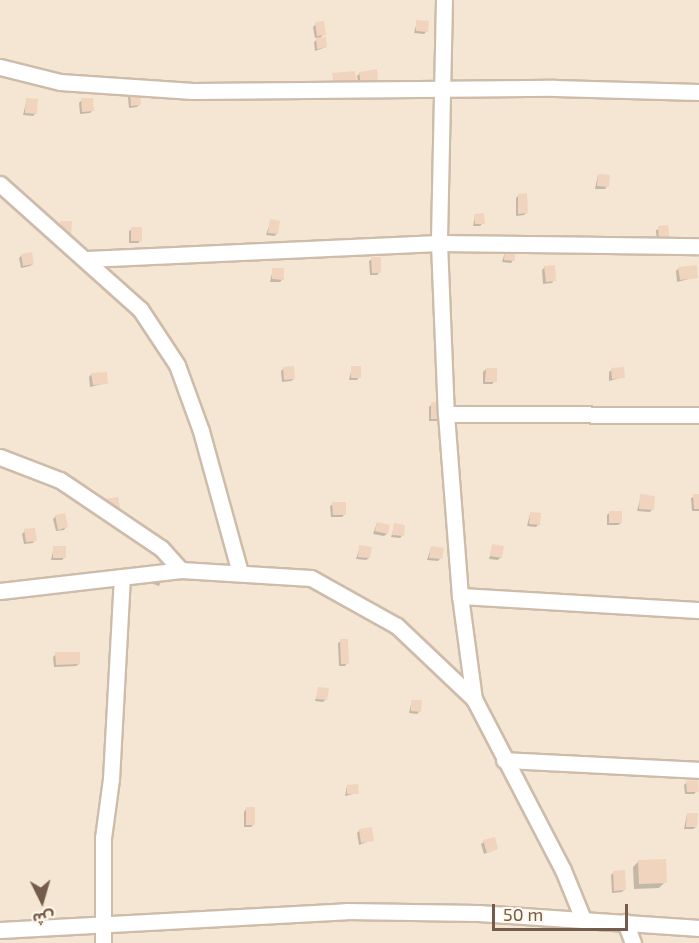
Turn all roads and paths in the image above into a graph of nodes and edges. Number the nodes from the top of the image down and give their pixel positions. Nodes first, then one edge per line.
1 (444, 0) edge
2 (0, 67) edge
3 (444, 90) junction
4 (699, 92) edge
5 (0, 184) edge
6 (439, 243) junction
7 (699, 246) edge
8 (87, 260) junction
9 (446, 414) junction
10 (699, 415) edge
11 (0, 457) edge
12 (181, 570) junction
13 (240, 573) junction
14 (122, 577) junction
15 (0, 591) edge
16 (460, 596) junction
17 (699, 610) edge
18 (474, 699) junction
19 (504, 760) junction
20 (699, 770) edge
21 (583, 919) junction
22 (625, 922) junction
23 (104, 923) junction
24 (699, 928) edge
25 (0, 930) edge
26 (103, 943) edge
27 (633, 943) edge

1 - 3 street
2 - 3 street
3 - 4 street
3 - 6 street
5 - 8 street
6 - 7 street
6 - 8 street
6 - 9 street
8 - 13 street
9 - 10 street
9 - 16 street
11 - 12 street
12 - 13 street
12 - 14 street
13 - 18 street
14 - 15 street
14 - 23 street
16 - 17 street
16 - 18 street
18 - 19 street
19 - 20 street
19 - 21 street
21 - 22 street
21 - 23 street
22 - 24 street
22 - 27 street
23 - 25 street
23 - 26 street

